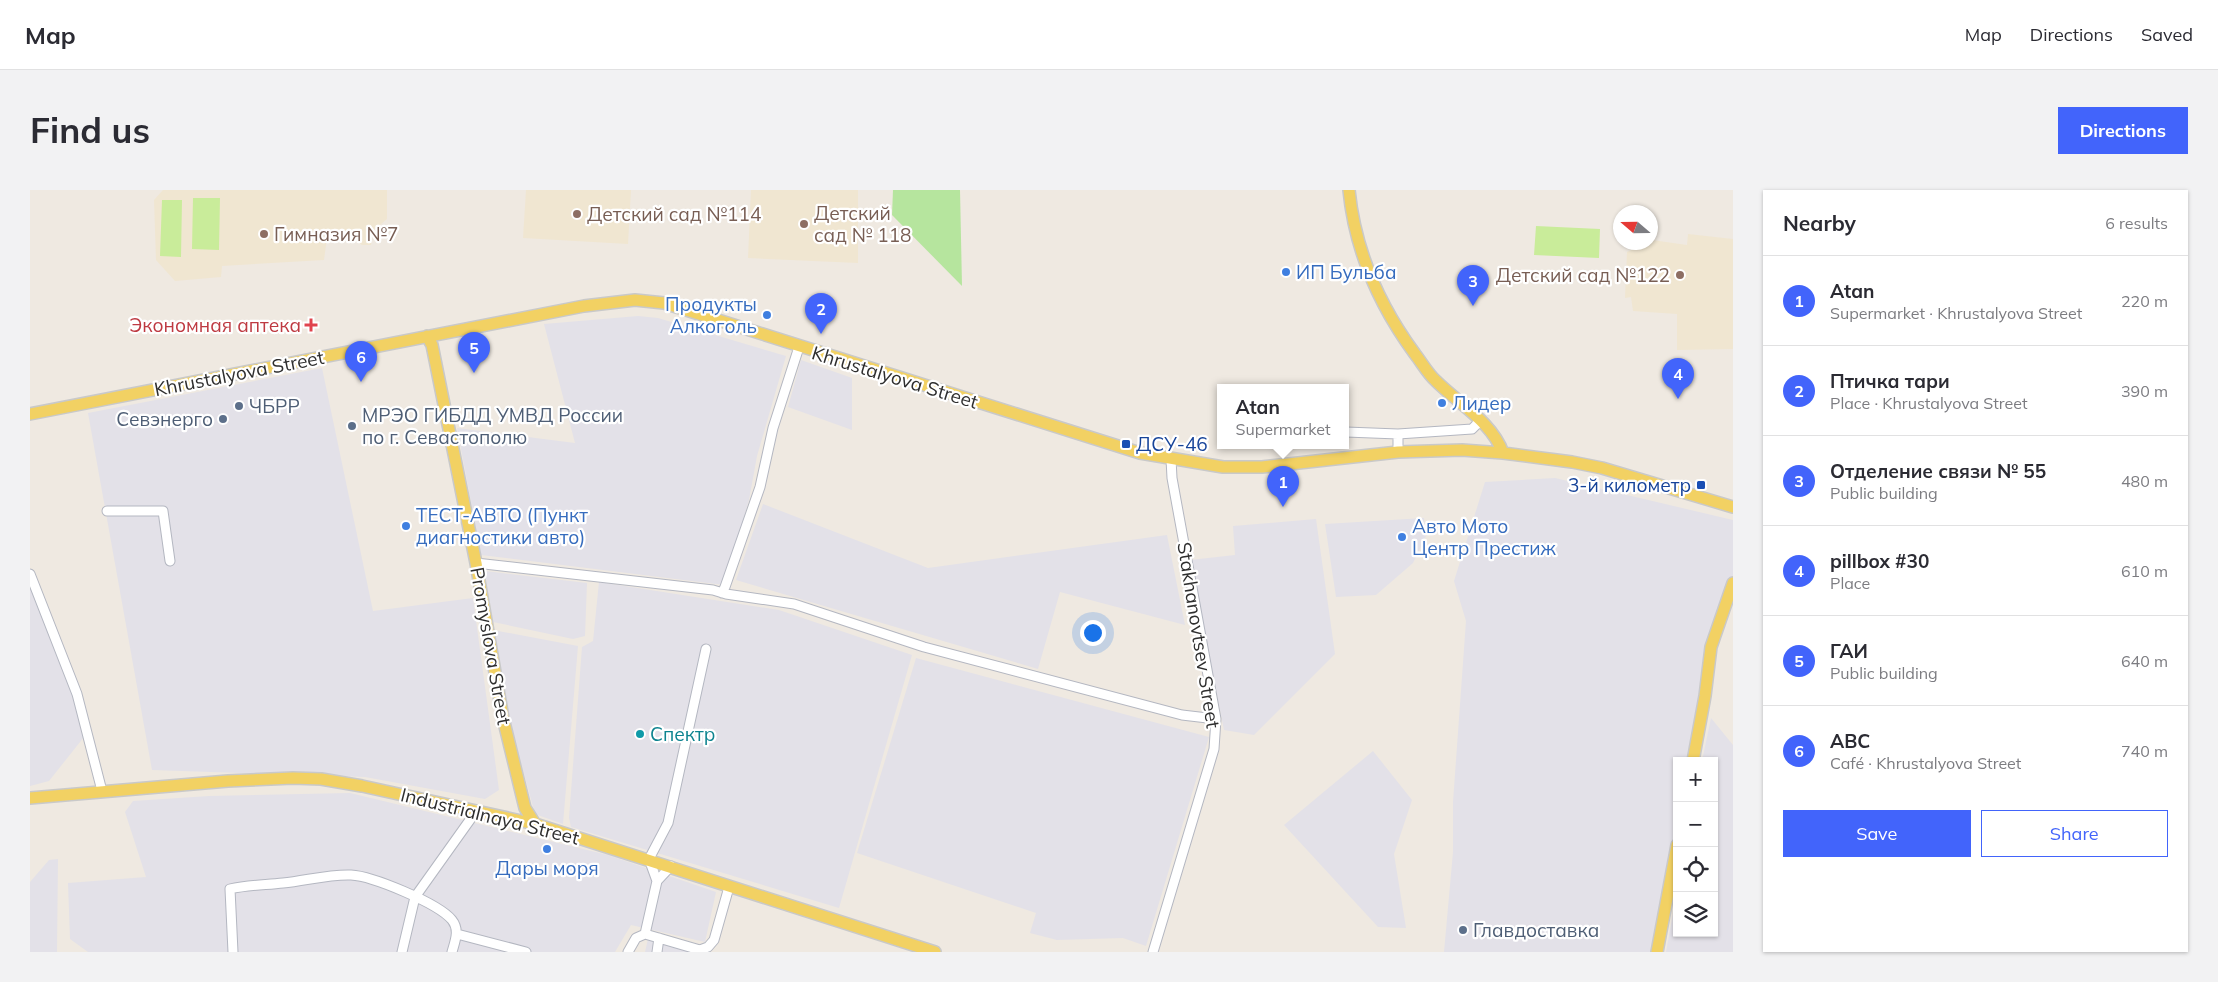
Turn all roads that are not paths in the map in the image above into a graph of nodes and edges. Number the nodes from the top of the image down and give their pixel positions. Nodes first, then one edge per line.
1 (1349, 190) edge
2 (427, 336) junction
3 (800, 347) junction
4 (30, 414) edge
5 (1480, 421) junction
6 (1349, 432) edge
7 (1398, 434) junction
8 (1398, 452) junction
9 (1503, 453) junction
10 (1171, 459) junction
11 (1733, 507) edge
12 (107, 512) dead end
13 (170, 561) dead end
14 (476, 562) junction
15 (30, 574) edge
16 (1733, 583) edge
17 (722, 593) junction
18 (706, 649) dead end
19 (1216, 719) junction
20 (1694, 757) edge
21 (102, 791) junction
22 (30, 798) edge
23 (526, 808) junction
24 (477, 810) junction
25 (501, 815) junction
26 (535, 824) junction
27 (1677, 847) edge
28 (649, 859) junction
29 (671, 866) junction
30 (657, 881) junction
31 (730, 886) junction
32 (415, 897) junction
33 (457, 934) junction
34 (645, 934) junction
35 (659, 938) junction
36 (233, 952) edge
37 (402, 952) edge
38 (452, 952) edge
39 (526, 952) edge
40 (628, 952) edge
41 (656, 952) edge
42 (935, 952) edge
43 (1153, 952) edge
44 (1657, 952) edge

1 - 5 main road
2 - 3 main road, Khrustalyova Street
2 - 4 main road, Khrustalyova Street
2 - 14 main road, Promyslova Street
3 - 10 main road, Khrustalyova Street
3 - 17 street
5 - 7 street
5 - 9 main road
6 - 7 street
7 - 8 street
8 - 9 main road, Khrustalyova Street
8 - 10 main road, Khrustalyova Street
9 - 11 main road, Khrustalyova Street
10 - 19 street, Stakhanovtsev Street
12 - 13 street
14 - 17 street
14 - 23 main road, Promyslova Street
15 - 21 street
16 - 20 main road
17 - 19 street
18 - 28 street
19 - 43 street, Stakhanovtsev Street
21 - 22 main road, Industrialnaya Street
21 - 24 main road, Industrialnaya Street
23 - 25 main road
23 - 26 main road, Promyslova Street
24 - 25 main road, Industrialnaya Street
24 - 32 street
25 - 26 main road, Industrialnaya Street
26 - 28 main road, Industrialnaya Street
27 - 44 main road
28 - 29 main road, Industrialnaya Street
28 - 30 street
29 - 30 street
29 - 31 main road, Industrialnaya Street
30 - 34 street
31 - 35 street
31 - 42 main road, Industrialnaya Street
32 - 33 street
32 - 36 street
32 - 37 street
33 - 38 street
33 - 39 street
34 - 35 street
34 - 40 street
35 - 41 street

